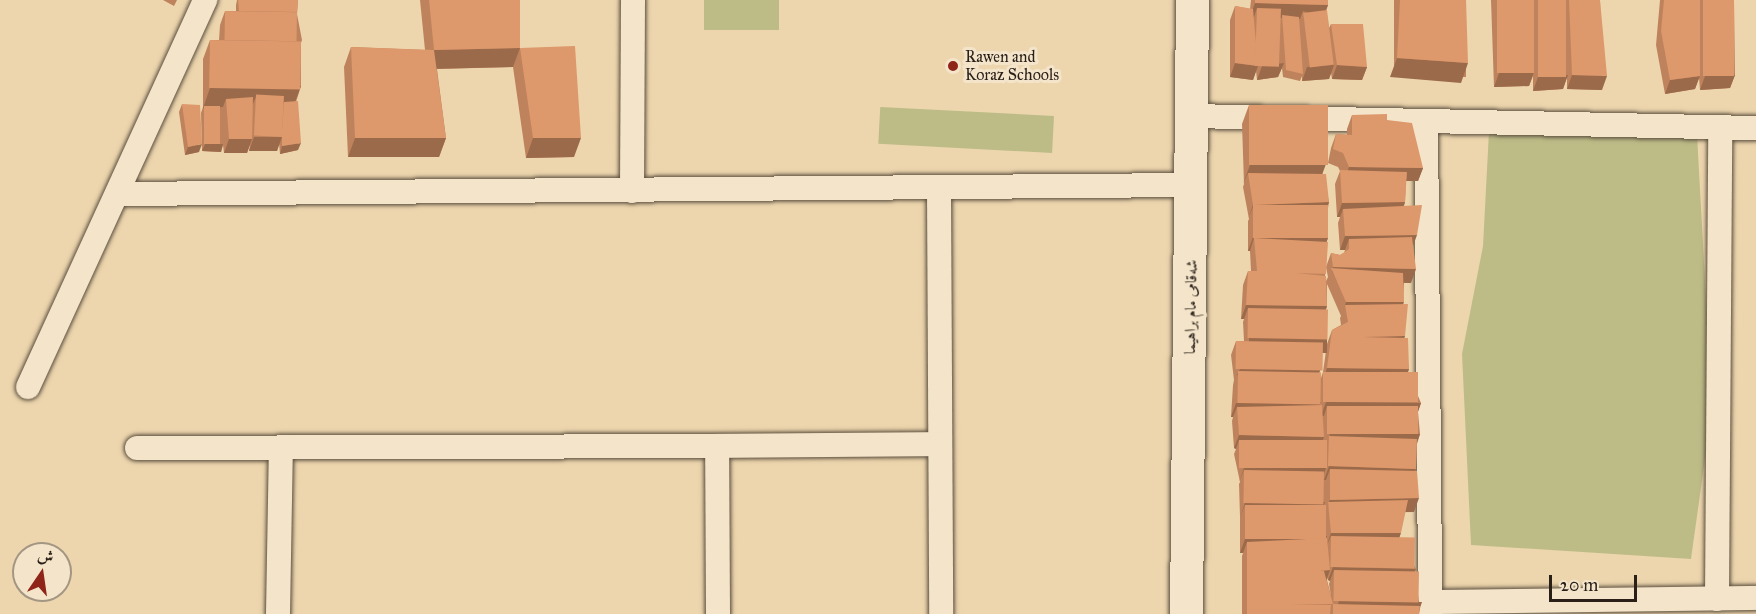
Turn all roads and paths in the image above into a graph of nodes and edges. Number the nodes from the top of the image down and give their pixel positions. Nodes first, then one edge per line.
1 (205, 0) edge
2 (633, 0) edge
3 (1192, 0) edge
4 (1191, 116) junction
5 (1426, 121) junction
6 (1720, 127) junction
7 (1756, 128) edge
8 (1192, 185) junction
9 (939, 189) junction
10 (632, 191) junction
11 (118, 194) junction
12 (28, 387) dead end
13 (940, 444) junction
14 (717, 446) junction
15 (281, 447) junction
16 (137, 448) dead end
17 (1756, 598) edge
18 (1717, 599) junction
19 (1430, 608) edge
20 (278, 614) edge
21 (718, 614) edge
22 (941, 614) edge
23 (1186, 614) edge

1 - 11 street
2 - 10 street
3 - 4 street, شەقامی مام براهیما
4 - 5 street
4 - 8 street, شەقامی مام براهیما
5 - 6 street
5 - 19 street
6 - 7 street
6 - 18 street
8 - 9 street
8 - 23 street, شەقامی مام براهیما
9 - 10 street
9 - 13 street
10 - 11 street
11 - 12 street
13 - 14 street
13 - 22 street
14 - 15 street
14 - 21 street
15 - 16 street
15 - 20 street
17 - 18 street
18 - 19 street

